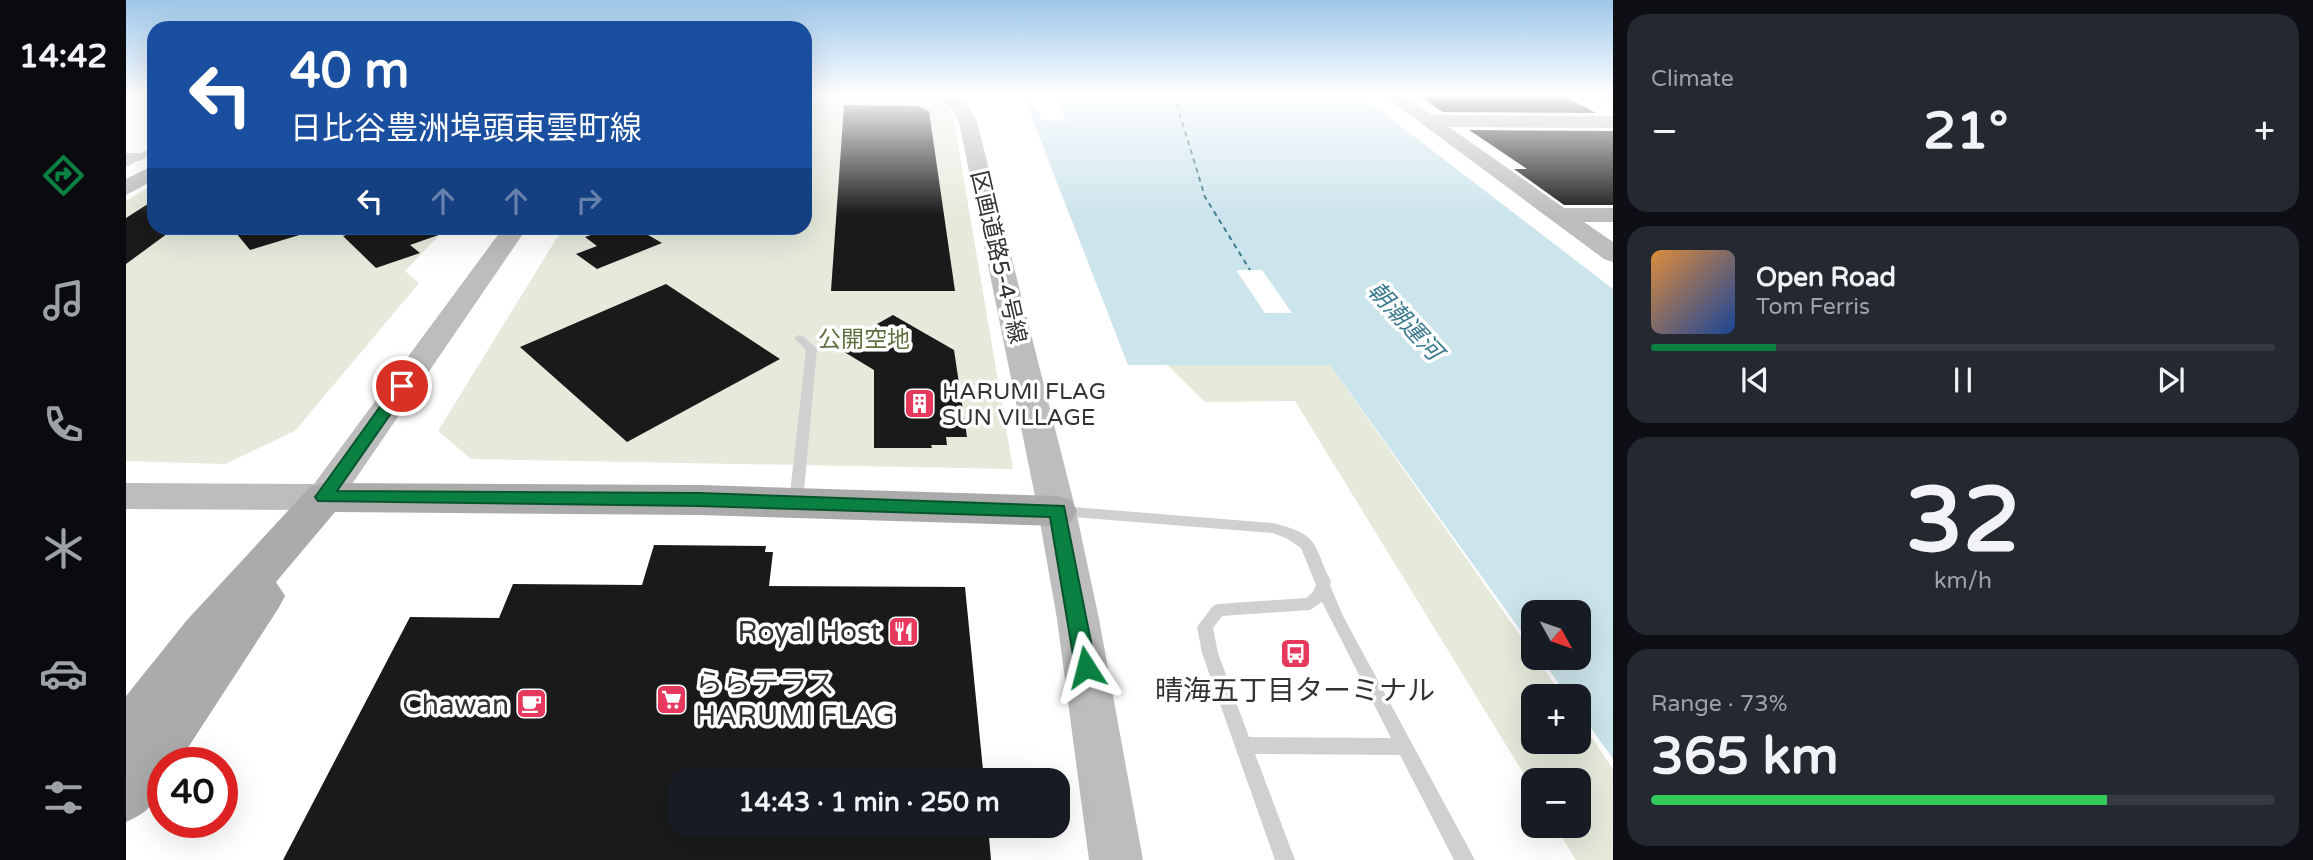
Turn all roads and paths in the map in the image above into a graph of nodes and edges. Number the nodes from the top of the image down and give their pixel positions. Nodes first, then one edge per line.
1 (971, 135) edge
2 (1449, 135) edge
3 (140, 161) edge
4 (126, 165) edge
5 (126, 188) edge
6 (1559, 215) junction
7 (1613, 215) edge
8 (510, 235) edge
9 (1613, 254) edge
10 (799, 338) dead end
11 (126, 496) edge
12 (324, 497) junction
13 (796, 503) junction
14 (1057, 511) junction
15 (1324, 581) junction
16 (1310, 604) junction
17 (1336, 617) junction
18 (126, 737) edge
19 (1244, 745) junction
20 (1405, 747) junction
21 (126, 794) edge
22 (1116, 860) edge
23 (1285, 860) edge
24 (1465, 860) edge

1 - 14 street, 区画道路5-4号線
2 - 6 street
3 - 4 lane
3 - 5 street
6 - 7 street
6 - 9 street
8 - 12 street
10 - 13 lane
11 - 12 street
12 - 13 main road
12 - 18 main road
12 - 21 main road
13 - 14 main road
14 - 15 lane
14 - 22 street, 区画道路5-4号線
15 - 16 lane
15 - 17 lane
16 - 17 lane
16 - 19 lane
17 - 20 lane
19 - 20 lane
19 - 23 lane
20 - 24 lane

